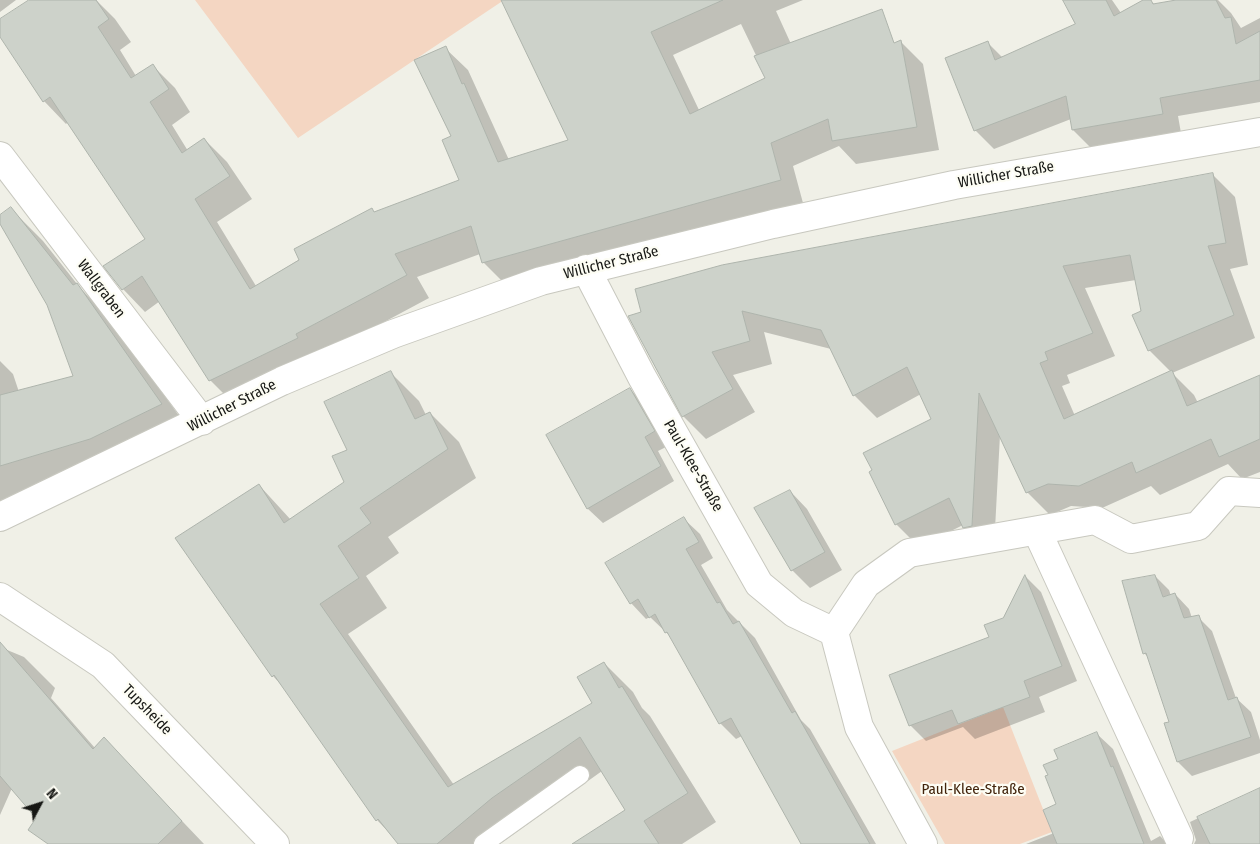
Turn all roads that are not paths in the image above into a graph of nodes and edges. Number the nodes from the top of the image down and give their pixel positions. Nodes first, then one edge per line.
1 (1260, 132) edge
2 (0, 156) edge
3 (586, 268) junction
4 (202, 421) junction
5 (1260, 493) edge
6 (0, 517) edge
7 (1037, 531) junction
8 (0, 598) edge
9 (834, 632) junction
10 (580, 776) dead end
11 (1179, 838) dead end
12 (275, 844) edge
13 (483, 844) edge
14 (923, 844) edge

1 - 3 street, Willicher Straße
2 - 4 street, Wallgraben
3 - 4 street, Willicher Straße
3 - 9 street, Paul-Klee-Straße
4 - 6 street, Willicher Straße
5 - 7 street
7 - 9 street
7 - 11 street
8 - 12 street, Tupsheide
9 - 14 street
10 - 13 lane

